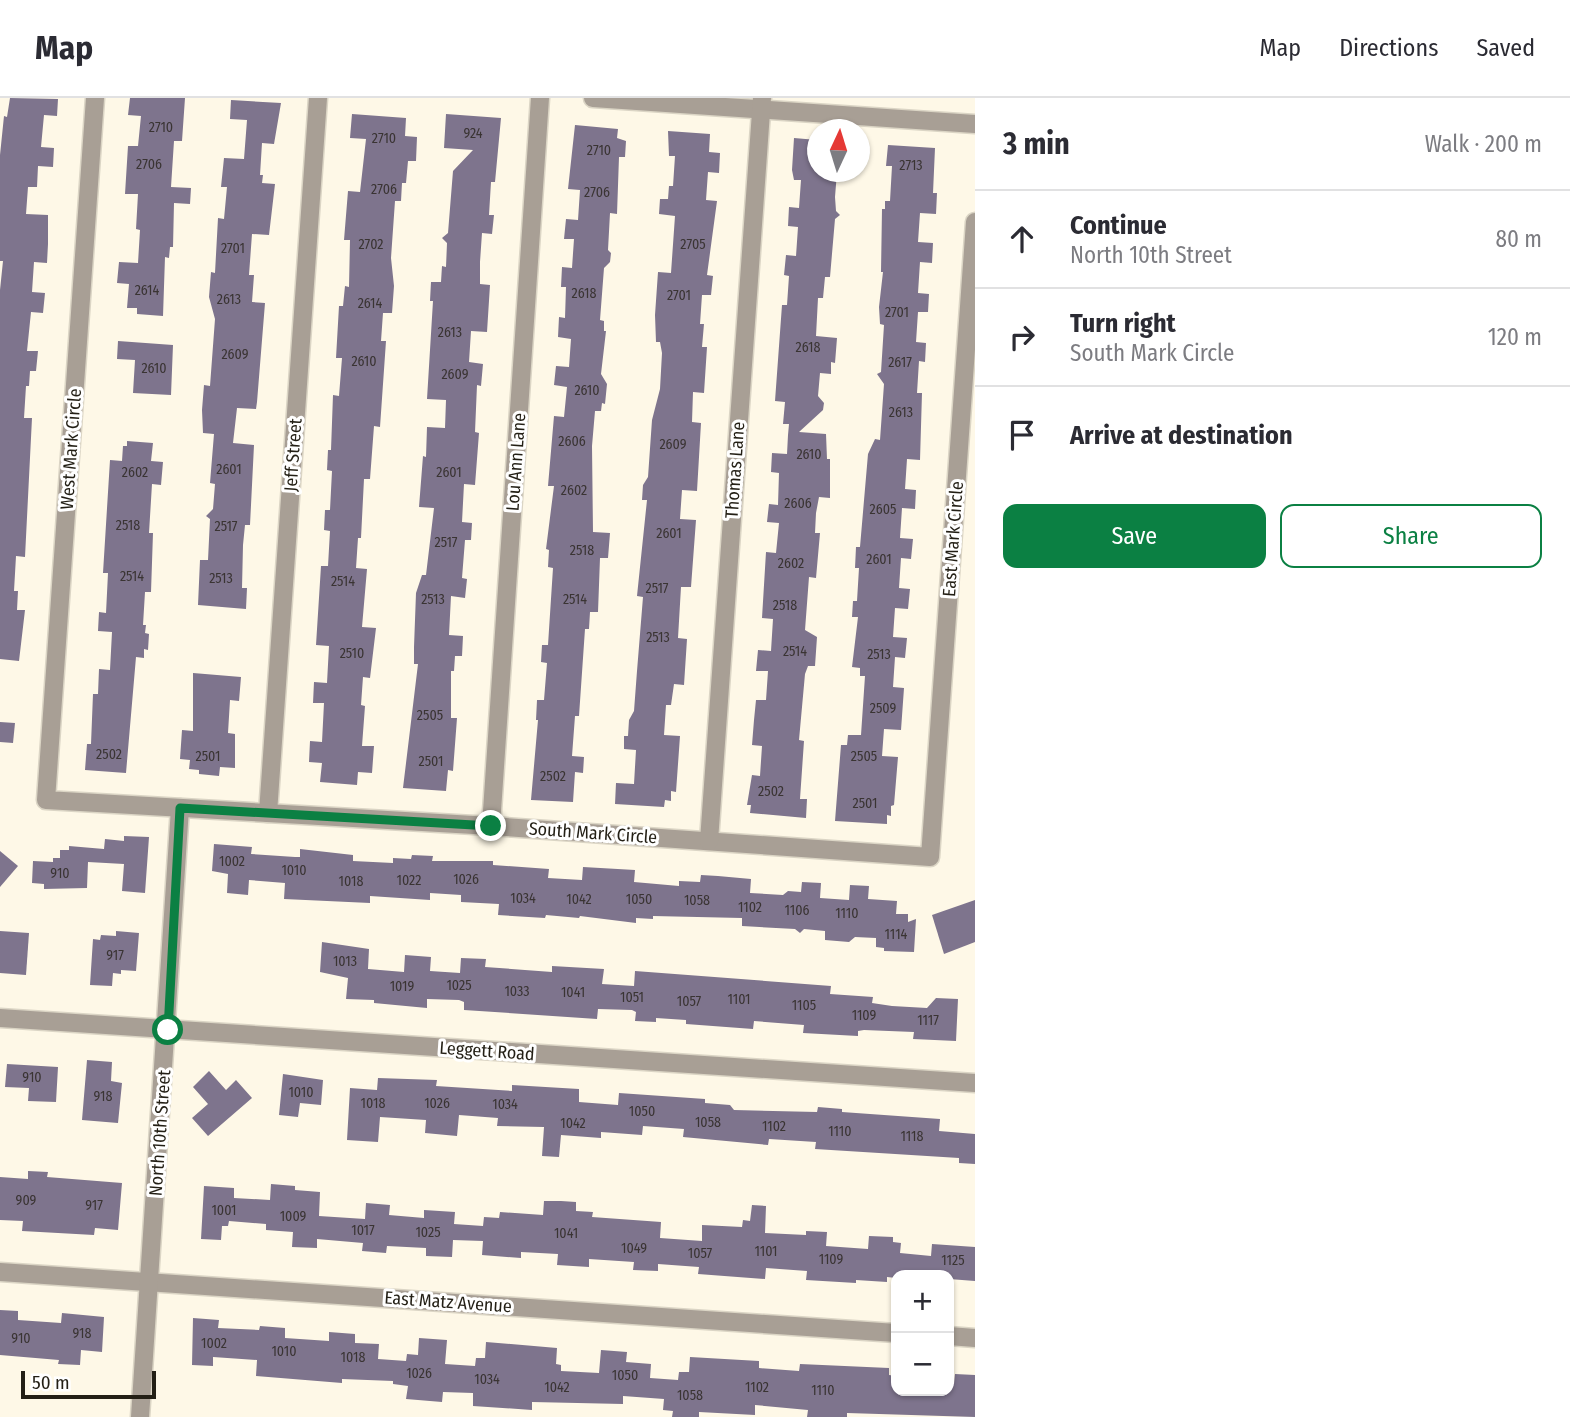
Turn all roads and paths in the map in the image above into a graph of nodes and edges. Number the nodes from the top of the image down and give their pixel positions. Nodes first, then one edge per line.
1 (94, 98) edge
2 (318, 98) edge
3 (540, 98) edge
4 (593, 98) edge
5 (761, 104) edge
6 (975, 124) edge
7 (975, 222) edge
8 (47, 800) joint
9 (180, 808) junction
10 (268, 813) junction
11 (491, 826) junction
12 (709, 841) junction
13 (930, 857) joint
14 (0, 1018) edge
15 (168, 1030) junction
16 (975, 1083) edge
17 (0, 1272) edge
18 (148, 1282) junction
19 (891, 1333) edge
20 (954, 1336) edge
21 (975, 1338) edge
22 (140, 1417) edge

1 - 8 street, West Mark Circle
2 - 10 street, Jeff Street
3 - 11 street, Lou Ann Lane
4 - 5 street
5 - 6 street
5 - 12 street, Thomas Lane
7 - 13 street, East Mark Circle
8 - 9 street, South Mark Circle
9 - 10 street, South Mark Circle
9 - 15 street, North 10th Street
10 - 11 street, South Mark Circle
11 - 12 street, South Mark Circle
12 - 13 street, South Mark Circle
14 - 15 street, Leggett Road
15 - 16 street, Leggett Road
15 - 18 street, North 10th Street
17 - 18 street, East Matz Avenue
18 - 19 street, East Matz Avenue
18 - 22 street, North 10th Street
20 - 21 street

